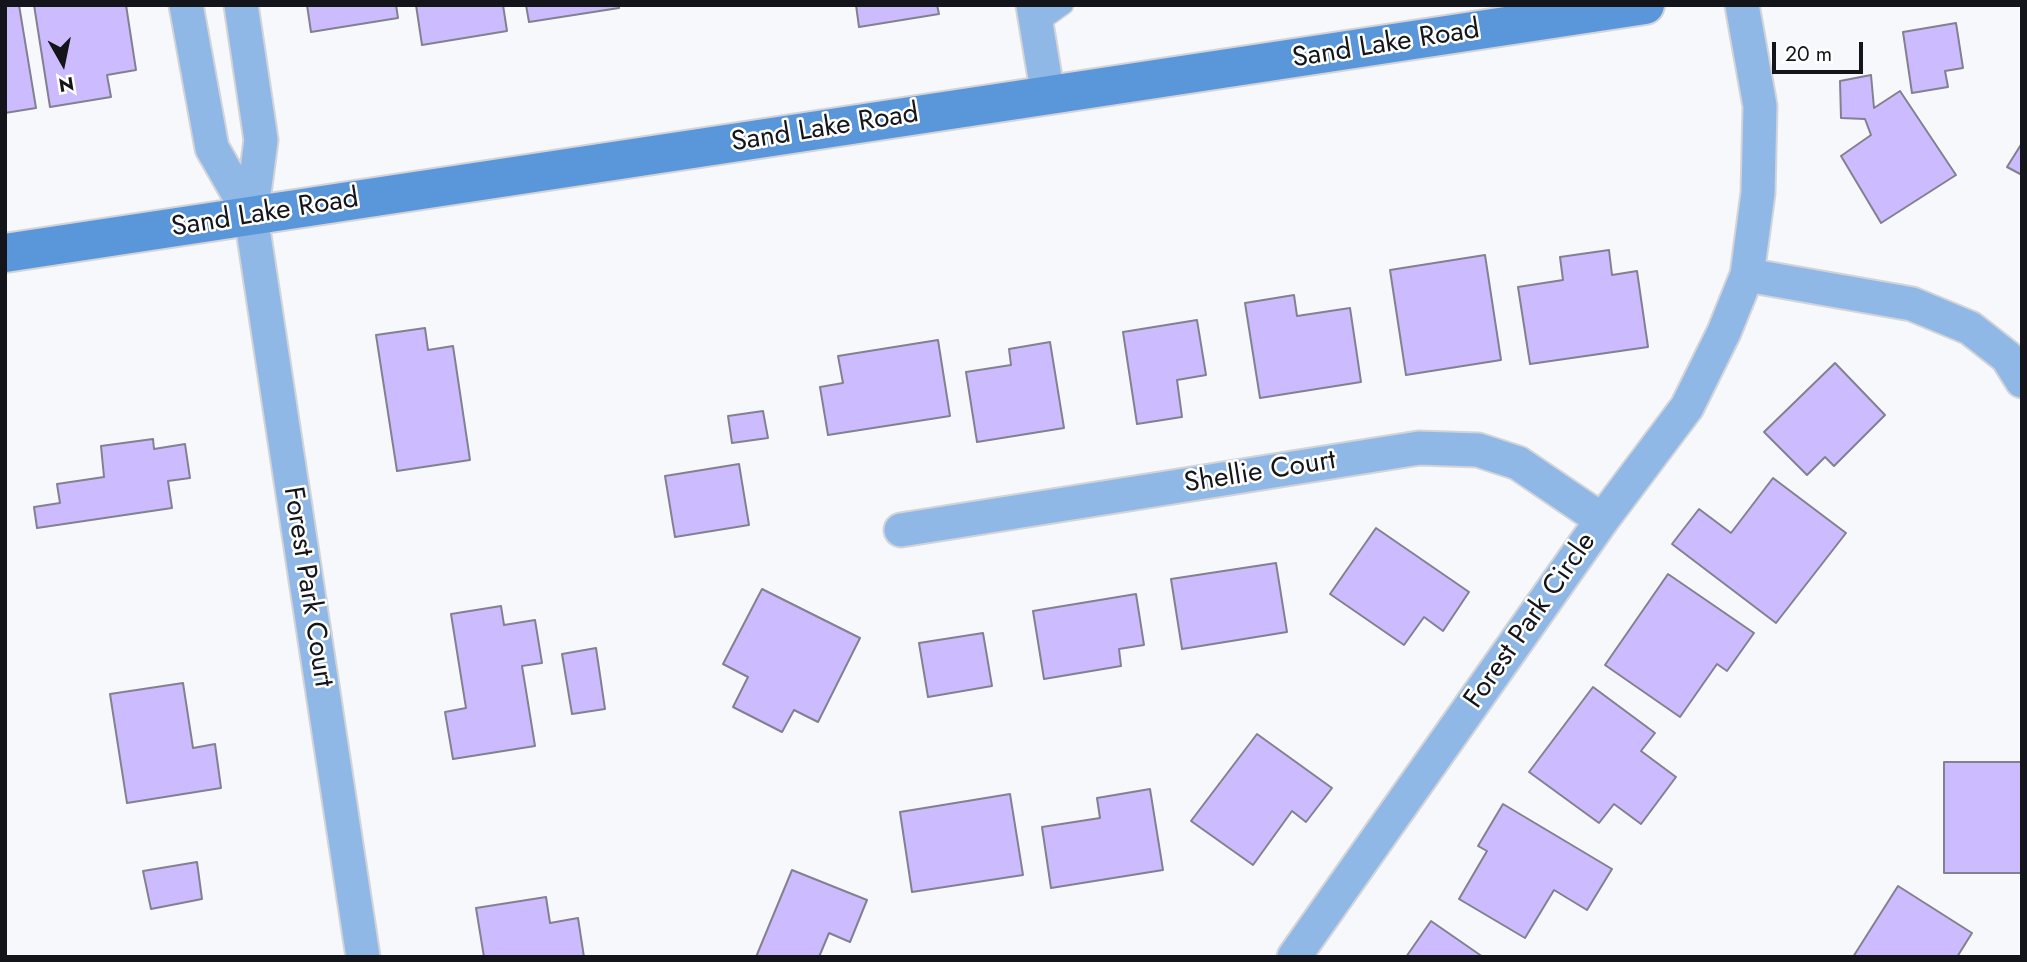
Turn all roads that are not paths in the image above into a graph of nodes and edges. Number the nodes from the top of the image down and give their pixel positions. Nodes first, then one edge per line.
1 (1064, 5) edge
2 (1645, 5) edge
3 (1742, 5) edge
4 (1035, 15) edge
5 (243, 16) edge
6 (1506, 16) edge
7 (189, 20) edge
8 (1048, 96) junction
9 (251, 216) junction
10 (5, 253) edge
11 (1747, 275) junction
12 (2022, 382) edge
13 (1602, 520) junction
14 (901, 530) dead end
15 (363, 957) edge
16 (1294, 957) edge

1 - 4 lane
2 - 6 street, Sand Lake Road
3 - 11 street, Forest Park Circle
4 - 8 street
5 - 7 street
5 - 9 street
6 - 8 street, Sand Lake Road
7 - 9 street
8 - 9 street, Sand Lake Road
9 - 10 street, Sand Lake Road
9 - 15 street, Forest Park Court
11 - 12 street
11 - 13 street, Forest Park Circle
13 - 14 street, Shellie Court
13 - 16 street, Forest Park Circle

